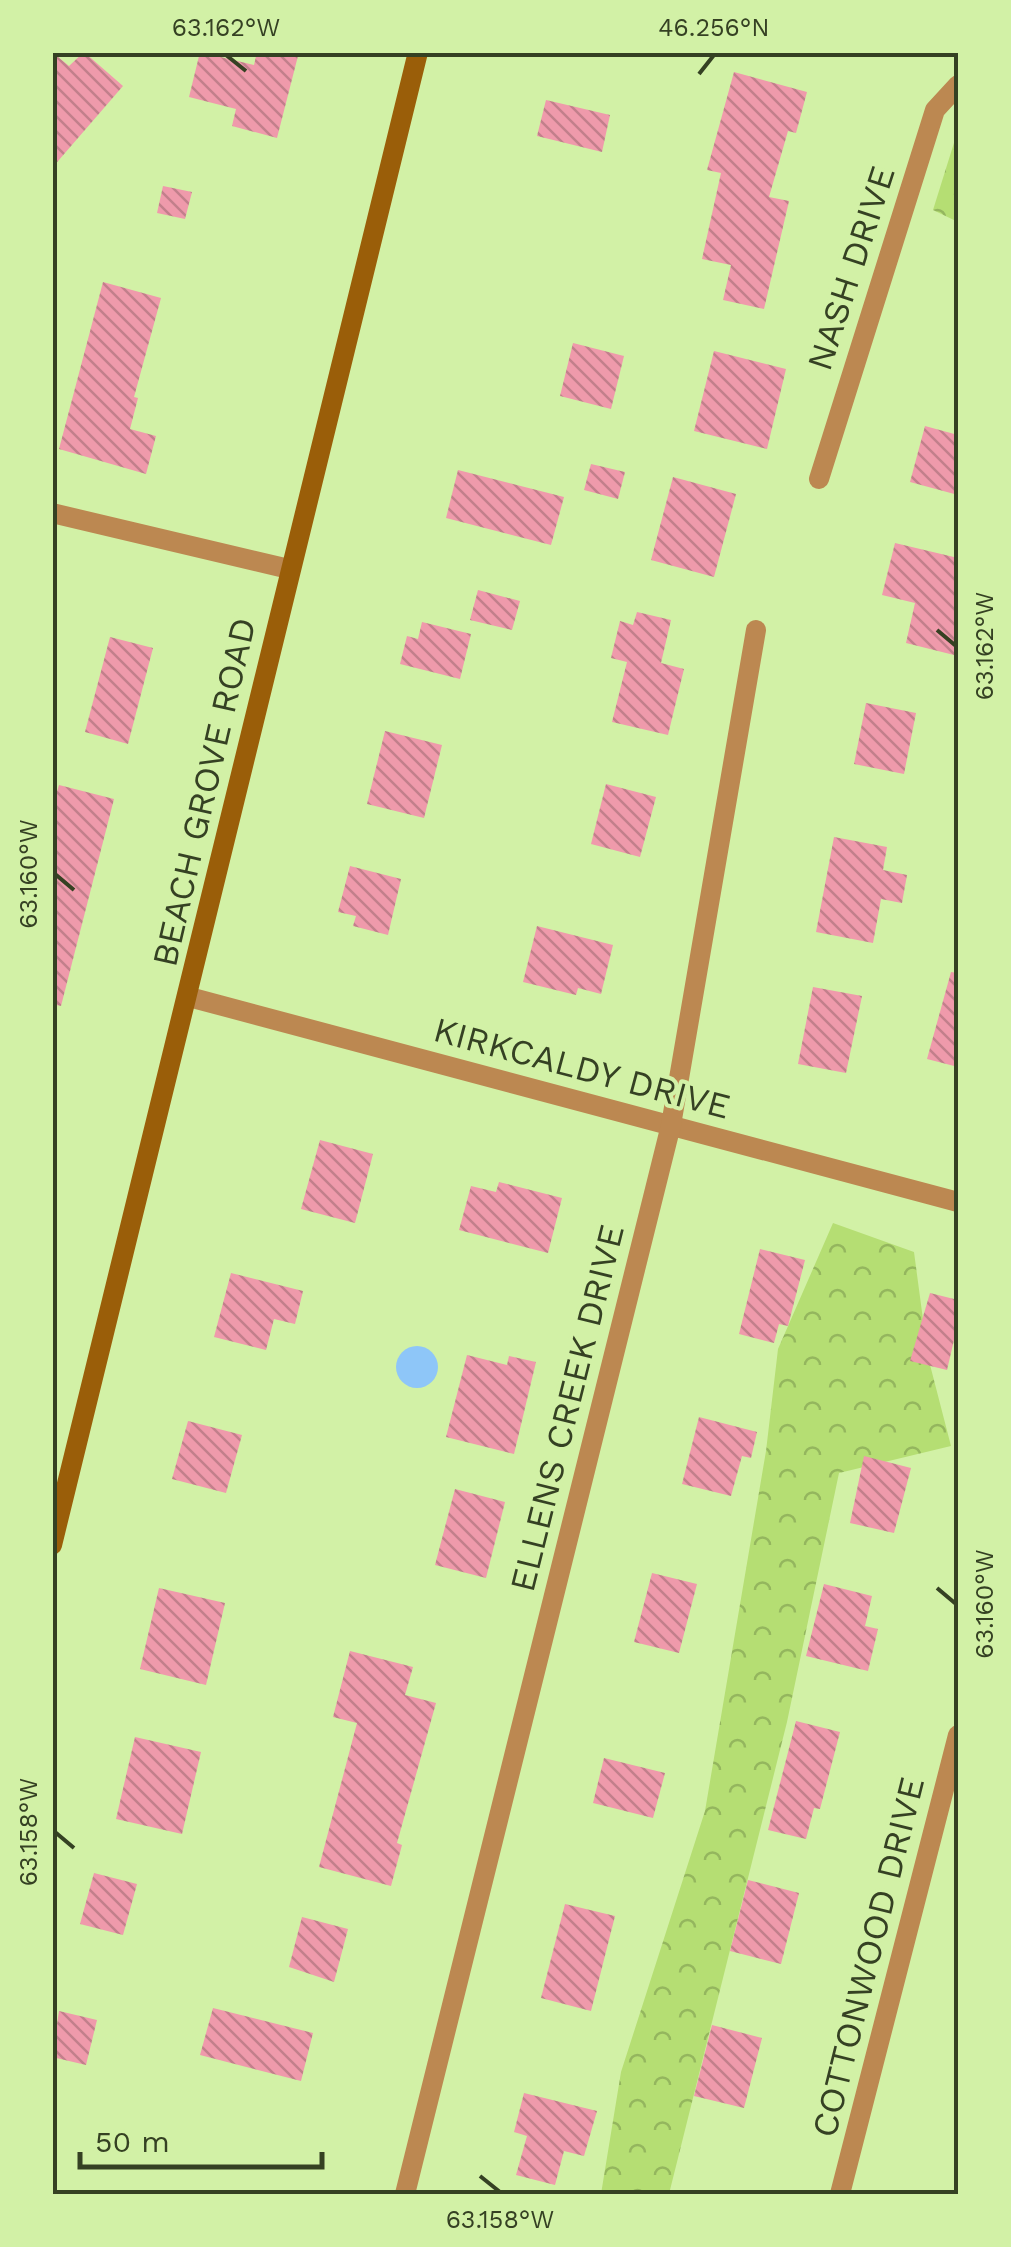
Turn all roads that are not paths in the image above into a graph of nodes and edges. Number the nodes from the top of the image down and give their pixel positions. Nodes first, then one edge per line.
1 (418, 52) edge
2 (958, 85) edge
3 (819, 479) dead end
4 (52, 513) edge
5 (289, 569) junction
6 (756, 630) dead end
7 (190, 997) junction
8 (671, 1125) junction
9 (958, 1202) edge
10 (52, 1545) edge
11 (958, 1735) edge
12 (404, 2194) edge
13 (840, 2194) edge

1 - 5 street, BEACH GROVE ROAD
2 - 3 street, NASH DRIVE
4 - 5 street
5 - 7 street, BEACH GROVE ROAD
6 - 8 street, ELLENS CREEK DRIVE
7 - 8 street, KIRKCALDY DRIVE
7 - 10 street, BEACH GROVE ROAD
8 - 9 street, KIRKCALDY DRIVE
8 - 12 street, ELLENS CREEK DRIVE
11 - 13 street, COTTONWOOD DRIVE

